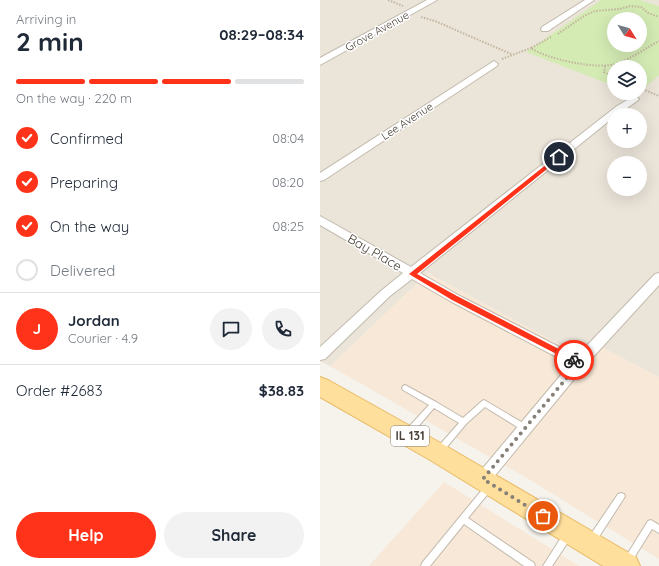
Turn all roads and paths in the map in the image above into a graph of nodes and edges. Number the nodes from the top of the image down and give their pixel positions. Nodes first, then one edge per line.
1 (388, 0) edge
2 (433, 0) edge
3 (590, 0) edge
4 (411, 12) junction
5 (659, 17) edge
6 (546, 29) dead end
7 (659, 41) edge
8 (531, 48) junction
9 (511, 54) junction
10 (320, 62) edge
11 (494, 64) joint
12 (605, 66) junction
13 (607, 74) edge
14 (647, 91) edge
15 (659, 96) edge
16 (632, 100) edge
17 (320, 178) edge
18 (320, 220) edge
19 (412, 274) junction
20 (659, 277) edge
21 (320, 356) edge
22 (579, 363) junction
23 (320, 386) edge
24 (405, 388) dead end
25 (434, 404) junction
26 (464, 422) junction
27 (525, 428) junction
28 (407, 435) junction
29 (438, 453) junction
30 (487, 482) junction
31 (621, 496) dead end
32 (463, 519) junction
33 (659, 528) edge
34 (580, 538) junction
35 (425, 566) edge
36 (531, 566) edge
37 (547, 566) edge
38 (625, 566) edge

1 - 4 path
2 - 4 street, Grove Avenue
3 - 6 street
4 - 9 path
4 - 10 street, Grove Avenue
5 - 8 path
7 - 12 path
8 - 9 path
8 - 12 path
9 - 11 path
11 - 17 street, Lee Avenue
12 - 13 path
14 - 15 path
16 - 19 street
18 - 19 street, Bay Place
19 - 21 street
19 - 22 street, Bay Place
20 - 22 street
22 - 27 street
23 - 28 main road, IL 131
24 - 25 lane
25 - 26 lane
25 - 28 lane
26 - 27 lane
26 - 29 lane
27 - 30 street
28 - 29 main road, IL 131
29 - 30 main road, IL 131
30 - 32 lane
30 - 34 main road, IL 131
31 - 34 lane
32 - 35 lane
32 - 36 lane
33 - 38 lane
34 - 37 lane
34 - 38 main road, IL 131

